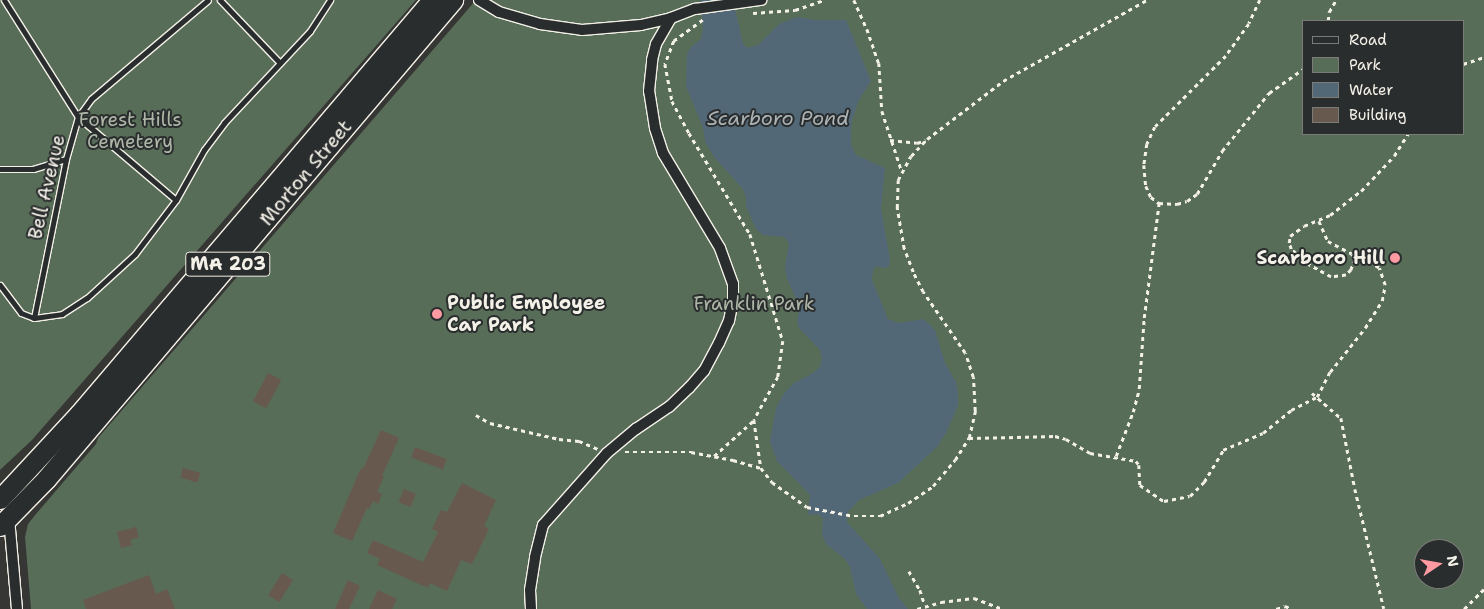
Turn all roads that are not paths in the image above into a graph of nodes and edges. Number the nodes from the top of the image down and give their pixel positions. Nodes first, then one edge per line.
1 (4, 0) edge
2 (208, 0) edge
3 (220, 0) edge
4 (330, 0) edge
5 (432, 0) edge
6 (453, 0) edge
7 (479, 0) edge
8 (761, 0) edge
9 (671, 18) junction
10 (280, 62) junction
11 (78, 117) junction
12 (66, 159) junction
13 (0, 170) edge
14 (176, 200) junction
15 (0, 284) edge
16 (34, 318) junction
17 (0, 499) edge
18 (5, 522) edge
19 (17, 609) edge
20 (531, 609) edge

1 - 11 lane
2 - 11 lane, Bell Avenue
3 - 10 lane
4 - 10 lane
5 - 17 highway, Morton Street / MA 203
6 - 18 highway, Morton Street / MA 203
7 - 9 street
8 - 9 street
9 - 20 street
10 - 14 lane
11 - 12 lane, Bell Avenue
11 - 14 lane
12 - 13 lane
12 - 16 lane, Bell Avenue
14 - 16 lane
15 - 16 lane
18 - 19 street

